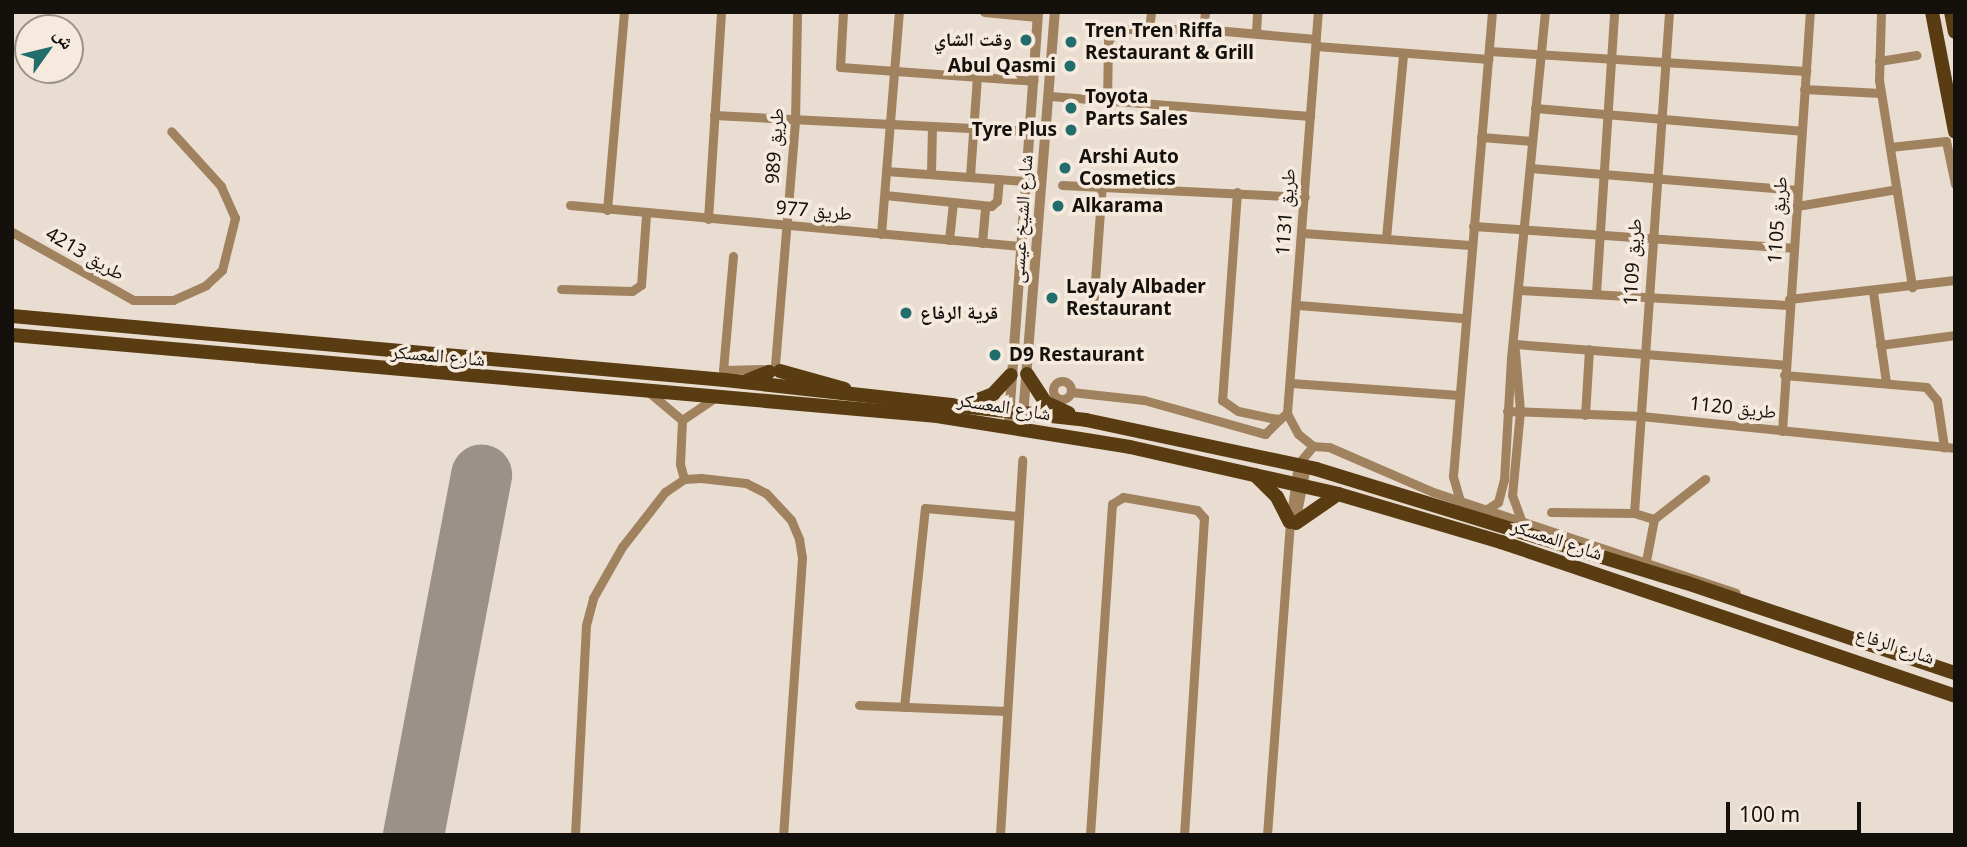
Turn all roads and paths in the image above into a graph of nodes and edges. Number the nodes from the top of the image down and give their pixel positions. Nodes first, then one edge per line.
1 (624, 12) edge
2 (720, 12) edge
3 (797, 12) edge
4 (843, 12) edge
5 (891, 12) edge
6 (984, 12) edge
7 (1055, 12) edge
8 (1151, 12) edge
9 (1205, 12) edge
10 (1257, 12) edge
11 (1318, 12) edge
12 (1492, 12) edge
13 (1545, 12) edge
14 (1614, 12) edge
15 (1669, 12) edge
16 (1810, 12) edge
17 (1881, 12) edge
18 (1932, 12) edge
19 (1951, 12) edge
20 (899, 13) edge
21 (1038, 15) edge
22 (1149, 29) junction
23 (1203, 29) junction
24 (1955, 32) edge
25 (1256, 33) junction
26 (1316, 42) junction
27 (1403, 53) junction
28 (1541, 54) junction
29 (1489, 55) junction
30 (1917, 55) dead end
31 (1611, 58) junction
32 (1879, 61) junction
33 (1664, 63) junction
34 (894, 70) junction
35 (1806, 72) junction
36 (977, 77) junction
37 (1033, 81) junction
38 (1804, 89) junction
39 (1881, 93) junction
40 (1050, 96) junction
41 (1107, 101) junction
42 (1535, 108) junction
43 (714, 115) junction
44 (1609, 115) junction
45 (1310, 117) junction
46 (1660, 118) junction
47 (795, 121) junction
48 (890, 125) junction
49 (932, 127) junction
50 (975, 129) junction
51 (171, 131) dead end
52 (1029, 131) junction
53 (1801, 131) junction
54 (1955, 132) edge
55 (1481, 137) junction
56 (1532, 141) junction
57 (1890, 147) junction
58 (1530, 169) junction
59 (886, 171) junction
60 (930, 173) junction
61 (1605, 175) junction
62 (970, 176) junction
63 (999, 179) junction
64 (1656, 179) junction
65 (1024, 181) junction
66 (1102, 184) junction
67 (1955, 184) edge
68 (1062, 185) dead end
69 (1898, 189) junction
70 (1797, 190) junction
71 (1237, 192) junction
72 (885, 195) junction
73 (1305, 197) junction
74 (953, 202) junction
75 (570, 205) dead end
76 (985, 206) junction
77 (1797, 206) junction
78 (607, 210) junction
79 (646, 215) junction
80 (708, 219) junction
81 (786, 226) junction
82 (1473, 226) junction
83 (1526, 230) junction
84 (12, 232) edge
85 (1303, 233) junction
86 (881, 234) junction
87 (1601, 234) junction
88 (1651, 237) junction
89 (1386, 239) junction
90 (949, 240) junction
91 (982, 243) junction
92 (1470, 245) junction
93 (1018, 246) junction
94 (1793, 248) junction
95 (733, 256) dead end
96 (1955, 280) edge
97 (1912, 287) junction
98 (561, 289) dead end
99 (1519, 290) junction
100 (1873, 292) junction
101 (1596, 293) junction
102 (1648, 295) junction
103 (1789, 302) junction
104 (1298, 305) junction
105 (1093, 309) dead end
106 (12, 316) edge
107 (1465, 318) junction
108 (12, 335) edge
109 (1955, 335) edge
110 (1880, 345) junction
111 (1515, 348) junction
112 (1589, 349) junction
113 (1646, 353) junction
114 (773, 369) junction
115 (1785, 370) junction
116 (1027, 374) junction
117 (1011, 375) junction
118 (744, 382) junction
119 (1886, 382) junction
120 (1291, 383) junction
121 (1071, 392) dead end
122 (651, 394) junction
123 (852, 394) junction
124 (1459, 395) junction
125 (713, 399) junction
126 (1222, 400) junction
127 (967, 404) junction
128 (1016, 411) junction
129 (1507, 411) junction
130 (1520, 411) junction
131 (1584, 415) junction
132 (1283, 416) junction
133 (1641, 416) junction
134 (1086, 420) junction
135 (1221, 420) junction
136 (682, 421) junction
137 (1015, 428) junction
138 (1783, 431) junction
139 (1312, 446) junction
140 (1944, 447) junction
141 (1955, 447) edge
142 (1022, 460) dead end
143 (1302, 465) junction
144 (1251, 472) junction
145 (1453, 476) junction
146 (684, 479) junction
147 (1705, 480) dead end
148 (1299, 484) junction
149 (1433, 492) junction
150 (1338, 494) junction
151 (1460, 501) junction
152 (1488, 509) junction
153 (1551, 512) dead end
154 (1634, 513) junction
155 (1018, 516) junction
156 (1654, 519) junction
157 (1521, 520) junction
158 (1292, 525) junction
159 (1646, 561) junction
160 (1775, 613) junction
161 (1824, 649) junction
162 (1928, 664) junction
163 (1955, 666) edge
164 (1955, 673) edge
165 (1955, 686) edge
166 (1955, 696) edge
167 (859, 705) dead end
168 (904, 707) junction
169 (1007, 710) junction
170 (575, 835) edge
171 (783, 835) edge
172 (1000, 835) edge
173 (1090, 835) edge
174 (1184, 835) edge
175 (1267, 835) edge

1 - 78 street
2 - 43 street
3 - 47 street, طريق 989
4 - 34 street
5 - 20 street
6 - 21 street
7 - 40 street, شارع الشيخ عيسى
8 - 22 street
9 - 23 street
10 - 25 street
11 - 26 street, طريق 1131
12 - 29 street
13 - 28 street
14 - 31 street
15 - 33 street, طريق 1109
16 - 35 street, طريق 1105
17 - 32 street
18 - 54 main road
19 - 24 main road
20 - 34 street
21 - 37 street, شارع الشيخ عيسى
22 - 23 street
22 - 41 street
23 - 25 street
25 - 26 street
26 - 27 street
26 - 45 street, طريق 1131
27 - 29 street
27 - 89 street
28 - 29 street
28 - 31 street
28 - 42 street
29 - 55 street
30 - 32 street
31 - 33 street
31 - 44 street
32 - 39 street
33 - 35 street
33 - 46 street, طريق 1109
34 - 36 street
34 - 48 street
35 - 38 street, طريق 1105
36 - 37 street
36 - 50 street
37 - 52 street, شارع الشيخ عيسى
38 - 39 street
38 - 53 street, طريق 1105
39 - 57 street
40 - 41 street
40 - 116 street, شارع الشيخ عيسى
41 - 45 street
42 - 44 street
42 - 56 street
43 - 47 street
43 - 80 street
44 - 46 street
44 - 61 street
45 - 73 street, طريق 1131
46 - 53 street
46 - 64 street, طريق 1109
47 - 48 street
47 - 81 street, طريق 989
48 - 49 street
48 - 59 street
49 - 50 street
49 - 60 street
50 - 52 street
50 - 62 street
51 - 84 street, طريق 4213
52 - 65 street, شارع الشيخ عيسى
53 - 70 street, طريق 1105
55 - 56 street
55 - 82 street
56 - 58 street
57 - 67 street
57 - 69 street
58 - 61 street
58 - 83 street
59 - 60 street
59 - 72 street
60 - 62 street
61 - 64 street
61 - 87 street
62 - 63 street
63 - 65 street
63 - 76 street
64 - 70 street
64 - 88 street, طريق 1109
65 - 93 street, شارع الشيخ عيسى
66 - 68 street
66 - 71 street
66 - 105 street
69 - 77 street
69 - 97 street
70 - 77 street, طريق 1105
71 - 73 street
71 - 126 street
72 - 74 street
72 - 86 street
73 - 85 street, طريق 1131
74 - 76 street
74 - 90 street
75 - 78 street, طريق 977
76 - 91 street
77 - 94 street, طريق 1105
78 - 79 street, طريق 977
79 - 80 street, طريق 977
79 - 98 street
80 - 81 street, طريق 977
81 - 86 street, طريق 977
81 - 114 street, طريق 989
82 - 83 street
82 - 92 street
83 - 87 street
83 - 99 street
85 - 89 street
85 - 104 street, طريق 1131
86 - 90 street, طريق 977
87 - 88 street
87 - 101 street
88 - 94 street
88 - 102 street, طريق 1109
89 - 92 street
90 - 91 street, طريق 977
91 - 93 street, طريق 977
92 - 107 street
93 - 117 street, شارع الشيخ عيسى
94 - 103 street, طريق 1105
95 - 114 street
96 - 97 street
97 - 100 street
99 - 101 street
99 - 111 street
100 - 103 street
100 - 110 street
101 - 102 street
102 - 103 street
102 - 113 street, طريق 1109
103 - 115 street, طريق 1105
104 - 107 street
104 - 120 street, طريق 1131
106 - 118 main road, شارع المعسكر
107 - 124 street
108 - 122 main road, شارع المعسكر
109 - 110 street
110 - 119 street
111 - 112 street
111 - 129 street
111 - 130 street
112 - 113 street
112 - 131 street
113 - 115 street
113 - 133 street, طريق 1109
114 - 118 main road
114 - 123 main road
115 - 119 street
115 - 138 street, طريق 1105
116 - 128 street, شارع الشيخ عيسى
116 - 134 main road
117 - 127 main road
117 - 128 street, شارع الشيخ عيسى
118 - 123 main road, شارع المعسكر
119 - 140 street
120 - 124 street
120 - 132 street, طريق 1131
121 - 135 street
122 - 125 main road, شارع المعسكر
122 - 136 street
123 - 127 main road, شارع المعسكر
124 - 145 street
125 - 136 street
125 - 137 main road, شارع المعسكر
126 - 132 street
126 - 135 street
127 - 128 main road, شارع المعسكر
128 - 134 main road, شارع المعسكر
128 - 137 street, شارع الشيخ عيسى
129 - 130 street, طريق 1120
129 - 152 street
130 - 131 street, طريق 1120
130 - 157 street
131 - 133 street, طريق 1120
132 - 135 street
132 - 139 street
133 - 138 street, طريق 1120
133 - 154 street, طريق 1109
134 - 143 main road, شارع المعسكر
136 - 146 street
137 - 144 main road, شارع المعسكر
138 - 140 street, طريق 1120
139 - 143 street
139 - 149 street
140 - 141 street, طريق 1120
142 - 155 street
143 - 148 street
143 - 160 main road, شارع المعسكر
144 - 148 main road, شارع المعسكر
144 - 158 main road
145 - 149 street
145 - 151 street
146 - 170 street
146 - 171 street
147 - 156 street
148 - 150 main road, شارع المعسكر
148 - 158 street
149 - 151 street
150 - 158 main road
150 - 161 main road, شارع المعسكر
151 - 152 street
152 - 157 street
153 - 154 street
154 - 156 street
155 - 168 street
155 - 169 street
156 - 159 street
157 - 159 street
158 - 175 street
159 - 160 street
160 - 162 main road, شارع المعسكر
161 - 165 main road, شارع الرفاع
161 - 166 main road, شارع المعسكر
162 - 163 main road
162 - 164 main road, شارع المعسكر
167 - 168 street
168 - 169 street
169 - 172 street
173 - 174 street

